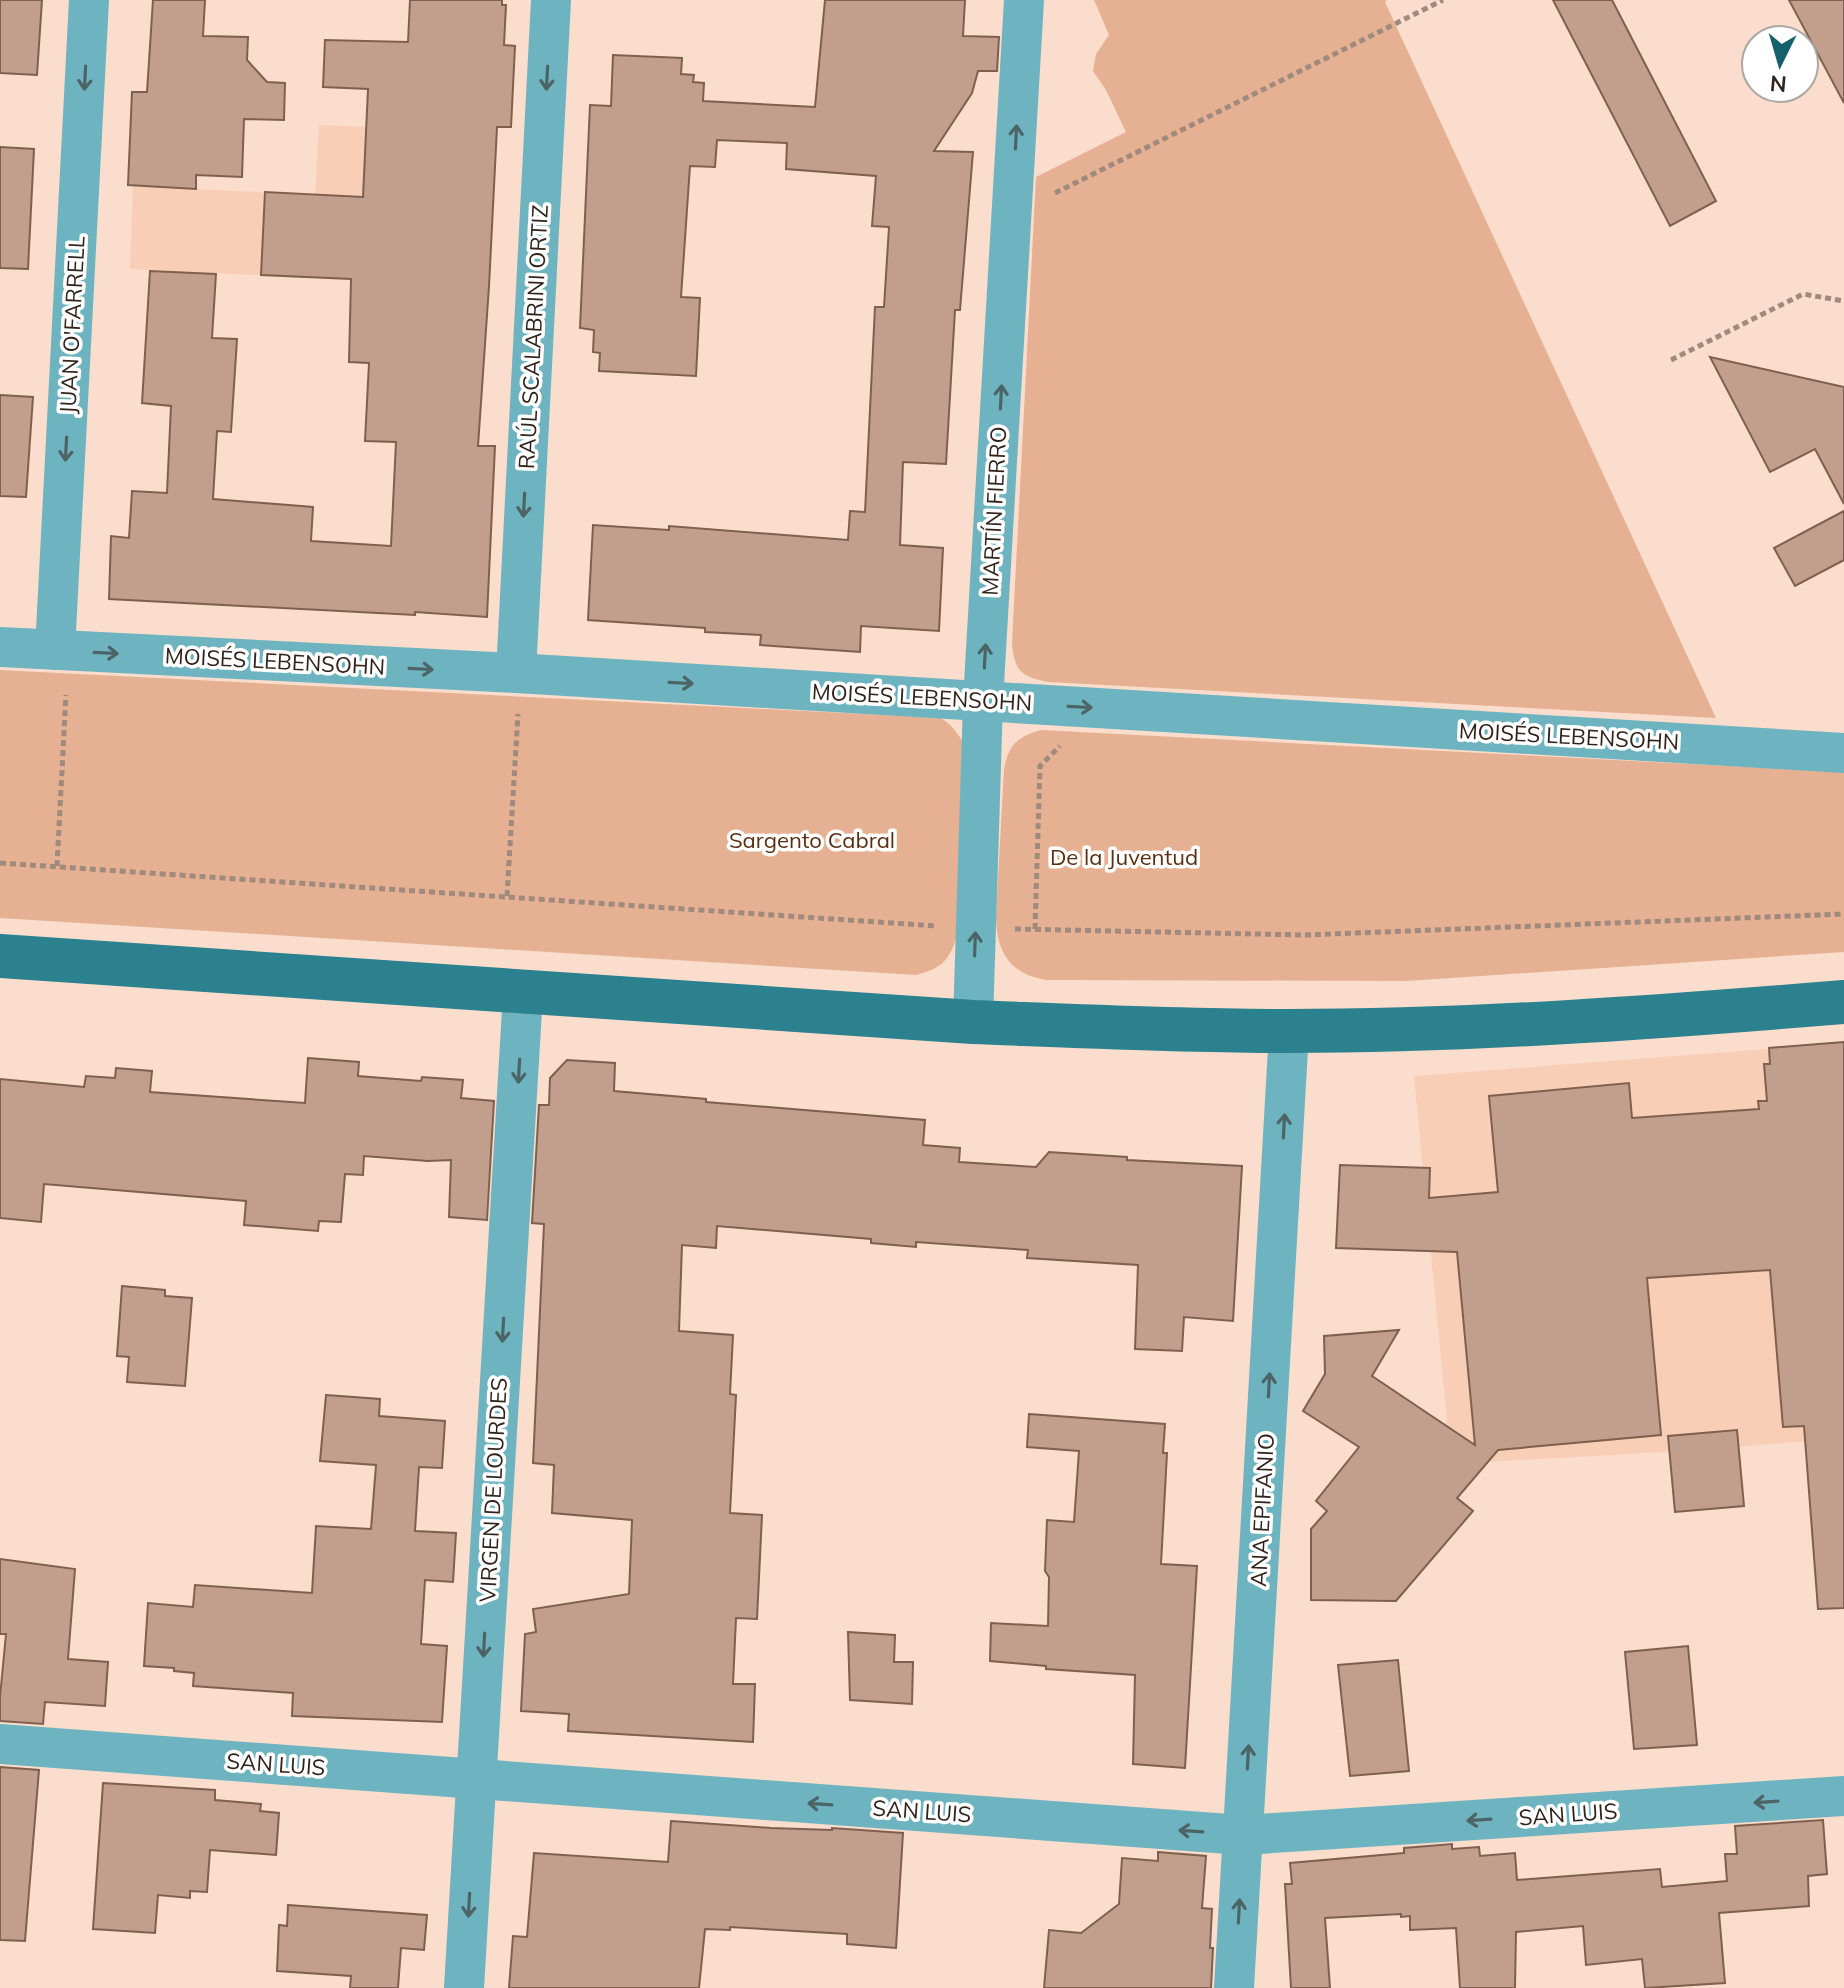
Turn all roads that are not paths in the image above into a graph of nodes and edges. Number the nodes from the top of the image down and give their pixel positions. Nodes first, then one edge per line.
1 (89, 0) edge
2 (551, 0) edge
3 (1024, 0) edge
4 (0, 647) edge
5 (55, 650) junction
6 (516, 673) junction
7 (983, 701) junction
8 (1844, 753) edge
9 (0, 956) edge
10 (523, 993) junction
11 (1844, 1002) edge
12 (973, 1022) junction
13 (1289, 1031) junction
14 (0, 1744) edge
15 (475, 1779) junction
16 (1844, 1796) edge
17 (1243, 1835) junction
18 (464, 1988) edge
19 (1234, 1988) edge

1 -> 5 street, JUAN O'FARRELL
2 -> 6 street, RAÚL SCALABRINI ORTIZ
7 -> 3 street, MARTÍN FIERRO
4 - 5 street, MOISÉS LEBENSOHN
5 -> 6 street, MOISÉS LEBENSOHN
6 -> 7 street, MOISÉS LEBENSOHN
7 -> 8 street, MOISÉS LEBENSOHN
12 -> 7 street, MARTÍN FIERRO
9 - 10 main road
10 - 12 main road
10 -> 15 street, VIRGEN DE LOURDES
11 - 13 main road
12 - 13 main road
17 -> 13 street, ANA EPIFANIO
14 - 15 street, SAN LUIS
17 -> 15 street, SAN LUIS
15 -> 18 street, VIRGEN DE LOURDES
16 -> 17 street, SAN LUIS
19 -> 17 street, ANA EPIFANIO

